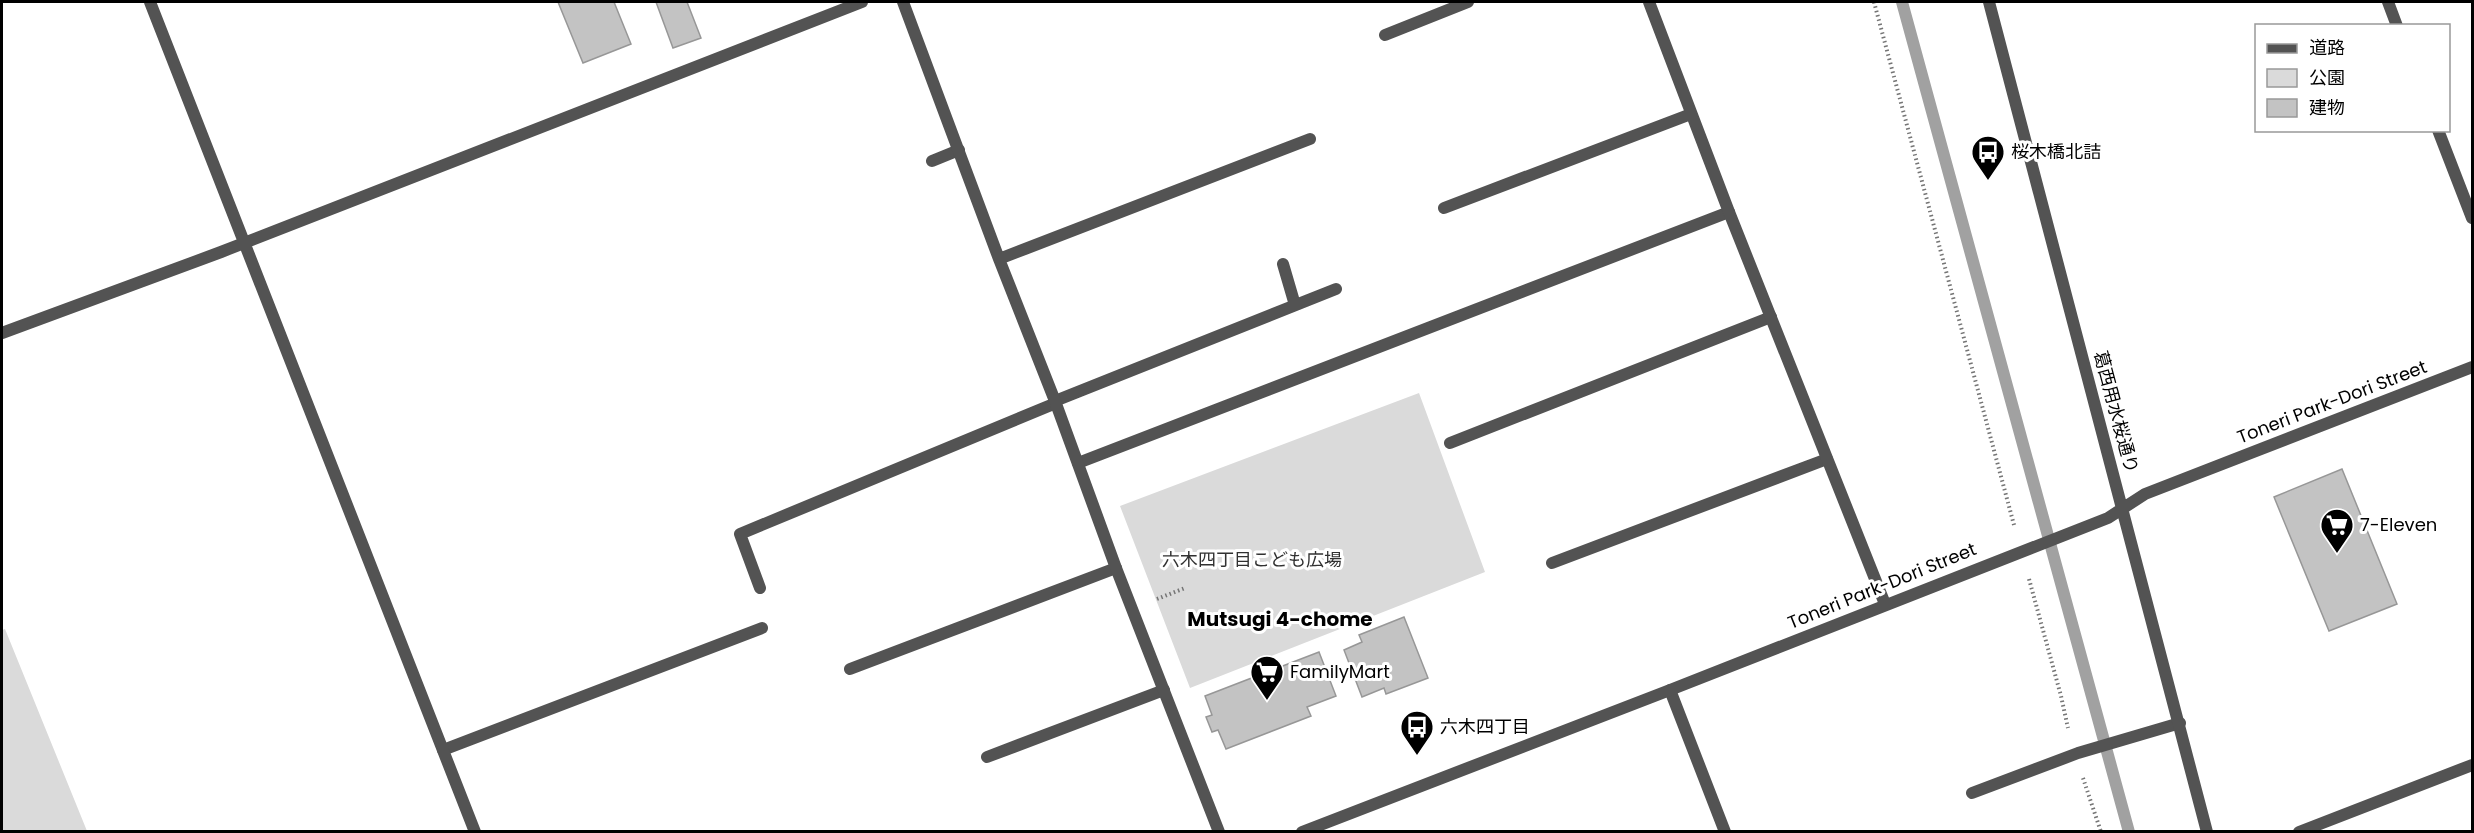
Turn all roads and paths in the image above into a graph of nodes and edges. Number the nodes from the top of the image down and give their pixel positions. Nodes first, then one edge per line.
1 (150, 2) edge
2 (862, 2) edge
3 (903, 2) edge
4 (1468, 2) edge
5 (1648, 2) edge
6 (1874, 2) edge
7 (1989, 2) edge
8 (2388, 2) edge
9 (2396, 24) edge
10 (1385, 35) dead end
11 (1691, 114) junction
12 (2439, 132) edge
13 (1310, 139) dead end
14 (959, 150) junction
15 (932, 161) dead end
16 (1444, 208) dead end
17 (1729, 212) junction
18 (2472, 218) edge
19 (245, 242) junction
20 (999, 259) junction
21 (1283, 264) dead end
22 (1336, 289) dead end
23 (1295, 305) junction
24 (1770, 317) junction
25 (2, 333) edge
26 (2472, 367) edge
27 (1055, 402) junction
28 (1449, 443) dead end
29 (1827, 459) junction
30 (1078, 463) junction
31 (2124, 507) junction
32 (2021, 550) junction
33 (1552, 563) dead end
34 (1116, 568) junction
35 (760, 588) dead end
36 (1885, 604) junction
37 (762, 628) dead end
38 (850, 669) dead end
39 (1164, 690) junction
40 (1670, 690) junction
41 (2180, 723) junction
42 (443, 750) junction
43 (2076, 754) junction
44 (987, 757) dead end
45 (2472, 765) edge
46 (1972, 793) dead end
47 (475, 831) edge
48 (1219, 831) edge
49 (1302, 831) edge
50 (1725, 831) edge
51 (2101, 831) edge
52 (2207, 831) edge
53 (2299, 831) edge

1 - 19 street
2 - 19 street
3 - 14 street
4 - 10 street
5 - 11 street
6 - 32 path
7 - 31 street, 葛西用水桜通り
8 - 9 street
11 - 16 street
11 - 17 street
12 - 18 street
13 - 20 street
14 - 15 street
14 - 20 street
17 - 24 street
17 - 30 street
19 - 25 street
19 - 42 street
20 - 27 street
21 - 23 street
22 - 23 street
23 - 27 street
24 - 28 street
24 - 29 street
26 - 31 street, Toneri Park-Dori Street
27 - 30 street
27 - 35 street
29 - 33 street
29 - 36 street
30 - 34 street
31 - 32 street, Toneri Park-Dori Street
31 - 41 street, 葛西用水桜通り
32 - 36 street, Toneri Park-Dori Street
32 - 43 path
34 - 38 street
34 - 39 street
36 - 40 street, Toneri Park-Dori Street
37 - 42 street
39 - 44 street
39 - 48 street
40 - 49 street, Toneri Park-Dori Street
40 - 50 street
41 - 43 street
41 - 52 street, 葛西用水桜通り
42 - 47 street
43 - 46 street
43 - 51 path
45 - 53 street

